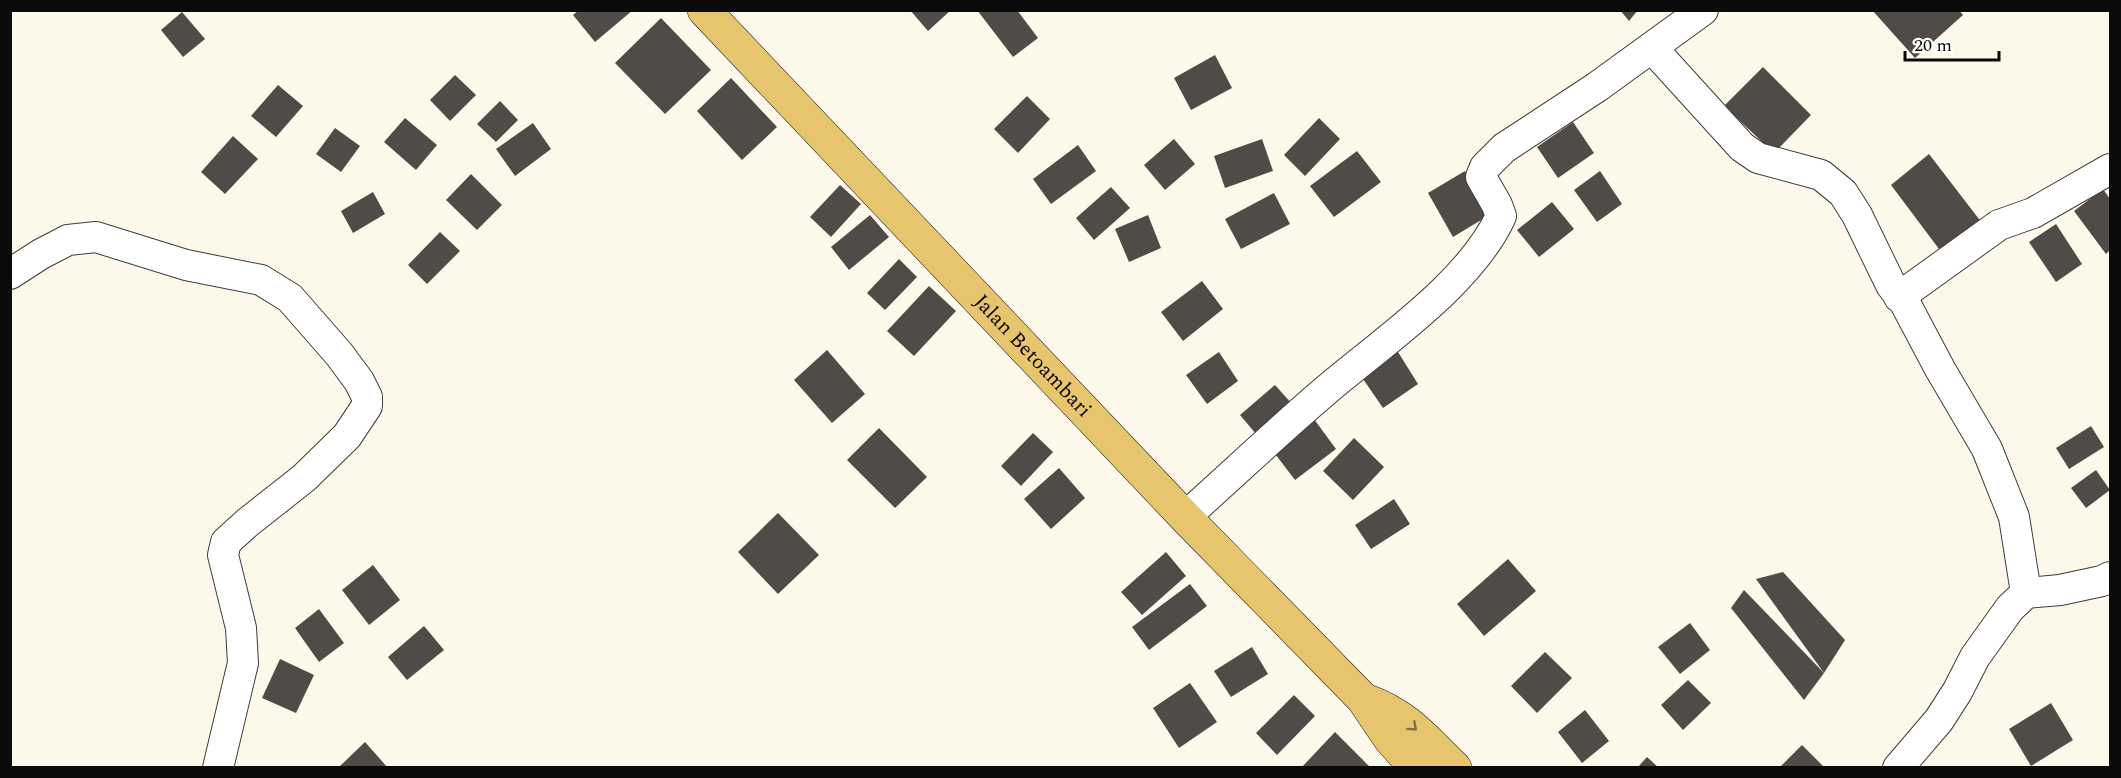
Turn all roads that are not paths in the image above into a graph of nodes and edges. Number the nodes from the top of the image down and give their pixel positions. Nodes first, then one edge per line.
1 (704, 10) edge
2 (1703, 10) edge
3 (1652, 48) junction
4 (2110, 169) edge
5 (10, 274) edge
6 (1899, 297) junction
7 (1185, 517) junction
8 (2110, 577) edge
9 (2026, 593) junction
10 (1363, 699) junction
11 (218, 768) edge
12 (1416, 768) edge
13 (1455, 768) edge
14 (1898, 768) edge

1 - 7 main road, Jalan Betoambari
2 - 3 street
3 - 6 street
3 - 7 street
4 - 6 street
5 - 11 street
6 - 9 street
7 - 10 main road, Jalan Betoambari
8 - 9 street
9 - 14 street
10 - 12 main road, Jalan Betoambari
10 -> 13 main road, Jalan Betoambari

